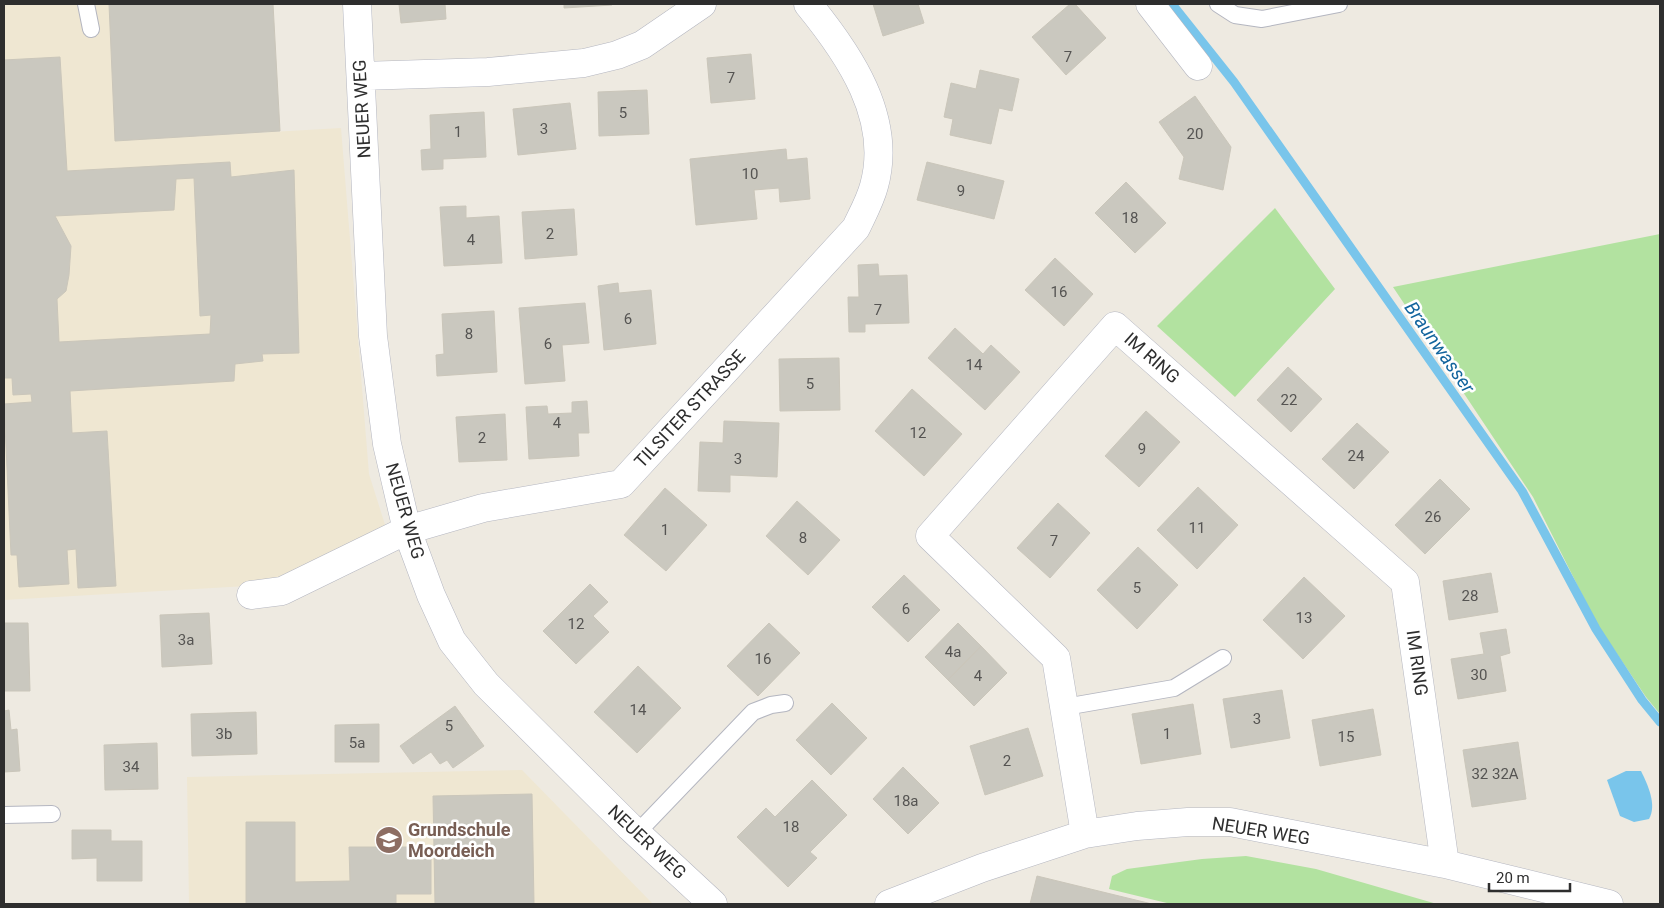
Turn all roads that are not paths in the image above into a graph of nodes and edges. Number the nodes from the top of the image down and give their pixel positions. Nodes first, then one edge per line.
1 (86, 4) edge
2 (357, 4) edge
3 (702, 4) edge
4 (808, 4) edge
5 (1150, 4) edge
6 (1218, 4) edge
7 (1339, 4) edge
8 (90, 29) dead end
9 (1198, 66) dead end
10 (361, 76) junction
11 (407, 530) junction
12 (251, 595) dead end
13 (1223, 658) dead end
14 (785, 703) dead end
15 (1064, 707) junction
16 (52, 814) dead end
17 (4, 815) edge
18 (637, 834) junction
19 (1086, 834) junction
20 (1445, 864) junction
21 (713, 904) edge
22 (889, 904) edge
23 (1609, 904) edge

1 - 8 lane
2 - 10 street, NEUER WEG
3 - 10 street
4 - 11 street, TILSITER STRASSE
5 - 9 street
6 - 7 lane
10 - 11 street, NEUER WEG
11 - 12 street, TILSITER STRASSE
11 - 18 street, NEUER WEG
13 - 15 lane
14 - 18 lane
15 - 19 street, IM RING
15 - 20 street, IM RING
16 - 17 lane
18 - 21 street, NEUER WEG
19 - 20 street, NEUER WEG
19 - 22 street, NEUER WEG
20 - 23 street, NEUER WEG

